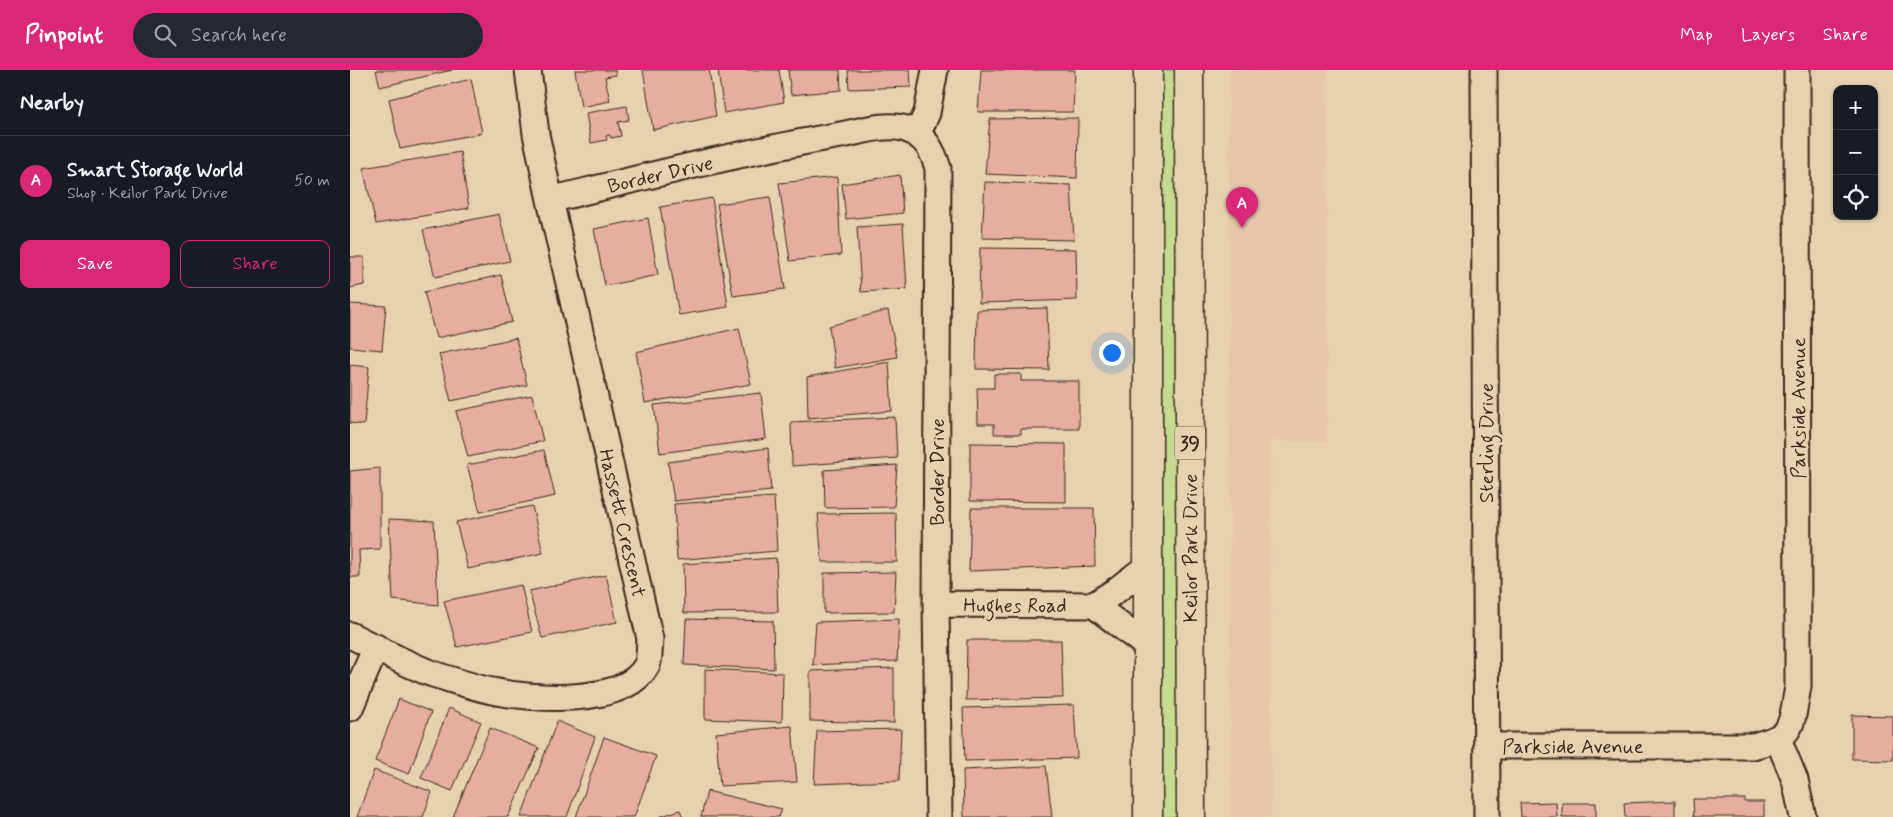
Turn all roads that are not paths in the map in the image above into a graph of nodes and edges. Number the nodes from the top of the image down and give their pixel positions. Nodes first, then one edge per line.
1 (528, 70) edge
2 (935, 70) edge
3 (1148, 70) edge
4 (1190, 70) edge
5 (1484, 70) edge
6 (1797, 70) edge
7 (917, 135) junction
8 (550, 200) junction
9 (1148, 566) junction
10 (936, 604) junction
11 (1094, 605) junction
12 (350, 635) edge
13 (376, 647) junction
14 (1148, 647) junction
15 (350, 708) edge
16 (1778, 740) junction
17 (1487, 746) junction
18 (939, 817) edge
19 (1148, 817) edge
20 (1191, 817) edge
21 (1487, 817) edge
22 (1803, 817) edge

1 - 8 street, Hassett Crescent
2 - 7 street
3 - 9 main road, 39
4 - 20 main road, Keilor Park Drive / 39
5 - 17 street, Sterling Drive
6 - 16 street, Parkside Avenue
7 - 8 street, Border Drive
7 - 10 street, Border Drive
8 - 13 street, Hassett Crescent
9 - 11 street, Hughes Road
9 - 14 main road, 39
10 - 11 street, Hughes Road
10 - 18 street, Border Drive
11 - 14 street, Hughes Road
12 - 13 street, Hassett Crescent
13 - 15 street
14 - 19 main road, 39
16 - 17 street, Parkside Avenue
16 - 22 street
17 - 21 street, Sterling Drive

